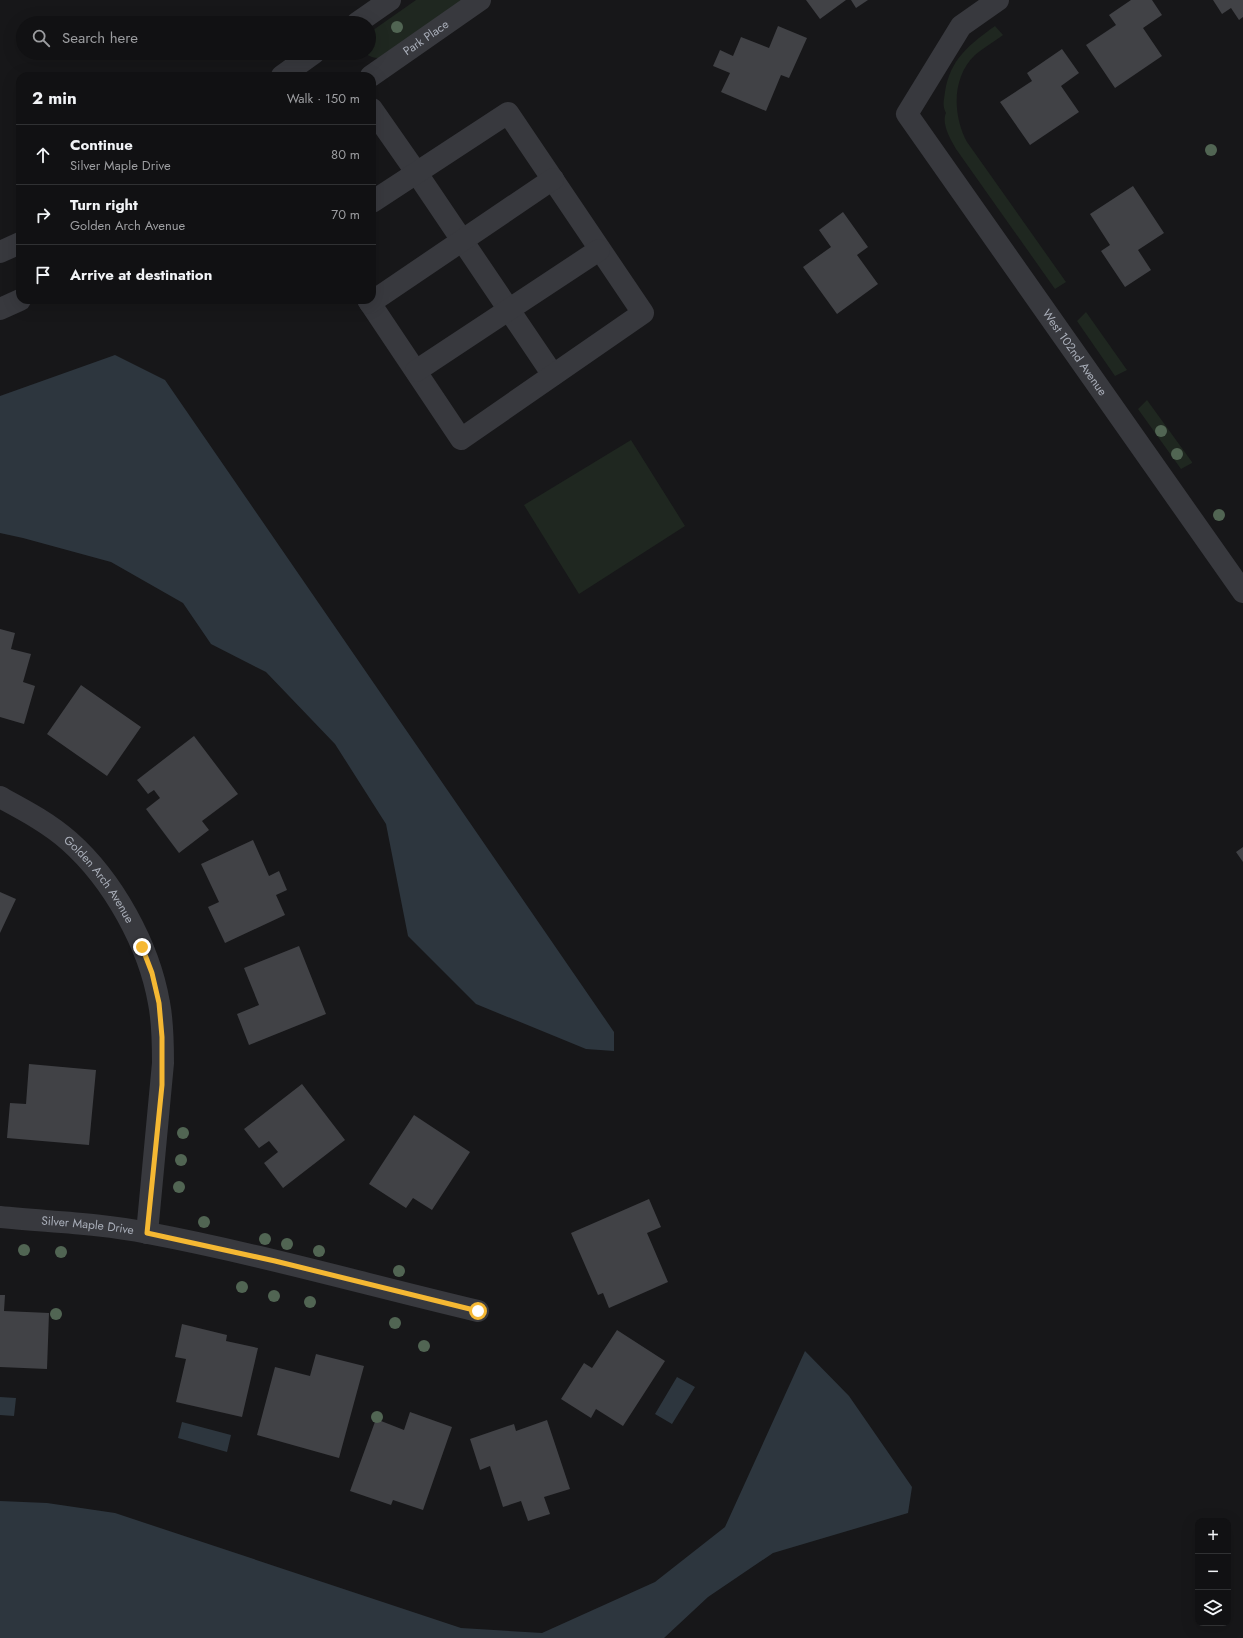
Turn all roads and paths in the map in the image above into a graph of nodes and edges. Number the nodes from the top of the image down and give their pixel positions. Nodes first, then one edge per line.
1 (390, 0) edge
2 (480, 0) edge
3 (998, 0) edge
4 (367, 16) edge
5 (304, 60) edge
6 (288, 72) edge
7 (376, 73) edge
8 (376, 115) edge
9 (416, 172) junction
10 (553, 179) junction
11 (376, 199) edge
12 (462, 240) junction
13 (16, 245) edge
14 (599, 250) junction
15 (0, 252) edge
16 (376, 296) edge
17 (16, 302) edge
18 (371, 304) edge
19 (0, 309) edge
20 (508, 309) junction
21 (416, 371) junction
22 (553, 375) junction
23 (1243, 592) edge
24 (0, 797) edge
25 (0, 1217) edge
26 (147, 1233) junction
27 (478, 1311) dead end

1 - 4 street
2 - 7 street, Park Place
3 - 23 street, West 102nd Avenue
5 - 6 street
8 - 9 street
9 - 10 street
9 - 11 street
9 - 12 street
10 - 12 street
10 - 14 street
12 - 16 street
12 - 20 street
13 - 15 street
14 - 20 street
14 - 22 street
17 - 19 street
18 - 21 street
20 - 21 street
20 - 22 street
21 - 22 street
24 - 26 street, Golden Arch Avenue
25 - 26 street, Silver Maple Drive
26 - 27 street, Silver Maple Drive

